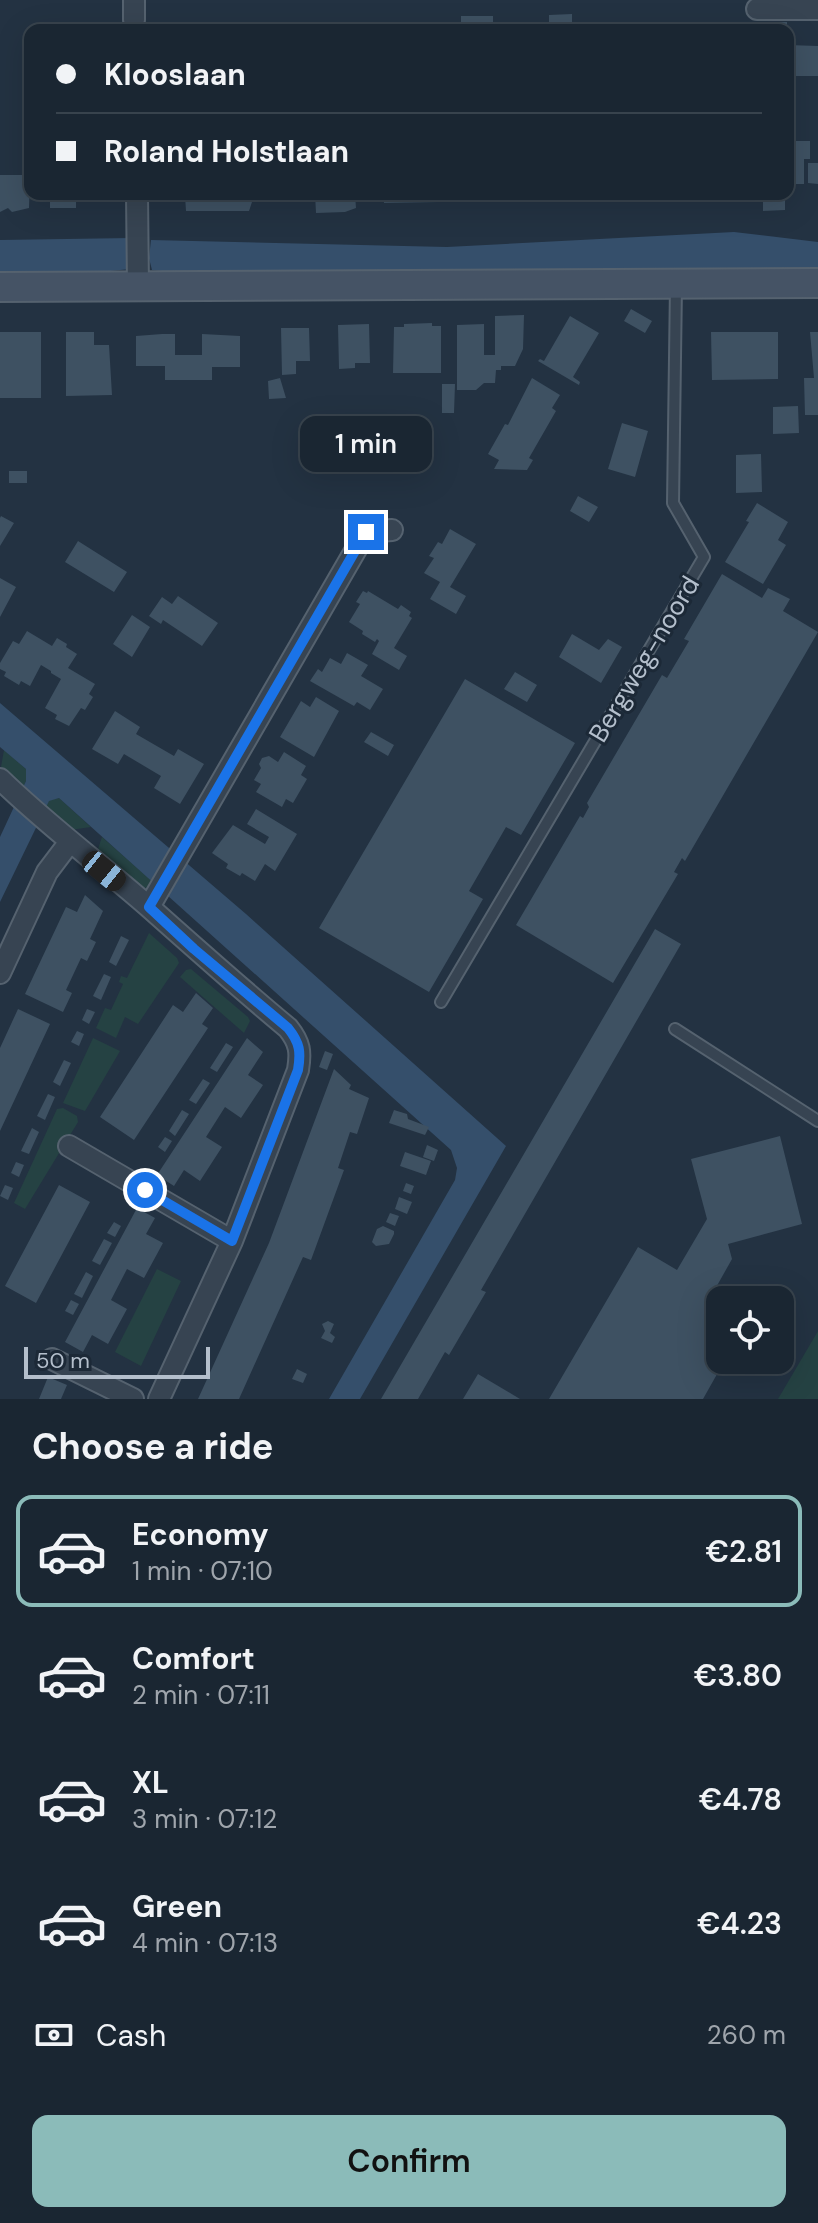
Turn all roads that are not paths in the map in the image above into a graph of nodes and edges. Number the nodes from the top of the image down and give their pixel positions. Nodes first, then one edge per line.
1 (757, 9) dead end
2 (818, 9) edge
3 (137, 200) edge
4 (138, 280) junction
5 (818, 283) edge
6 (676, 285) junction
7 (0, 287) edge
8 (392, 530) dead end
9 (6, 786) edge
10 (69, 843) junction
11 (153, 900) junction
12 (0, 973) edge
13 (441, 1002) dead end
14 (675, 1029) dead end
15 (818, 1121) edge
16 (69, 1146) dead end
17 (232, 1241) junction
18 (52, 1359) dead end
19 (133, 1399) edge
20 (159, 1399) edge

1 - 2 street
3 - 4 street
4 - 6 street
4 - 7 street
5 - 6 street
6 - 13 lane, Bergweg-noord
8 - 11 street
9 - 10 street
10 - 11 street
10 - 12 street
11 - 17 street
14 - 15 lane
16 - 17 street
17 - 20 street
18 - 19 street

